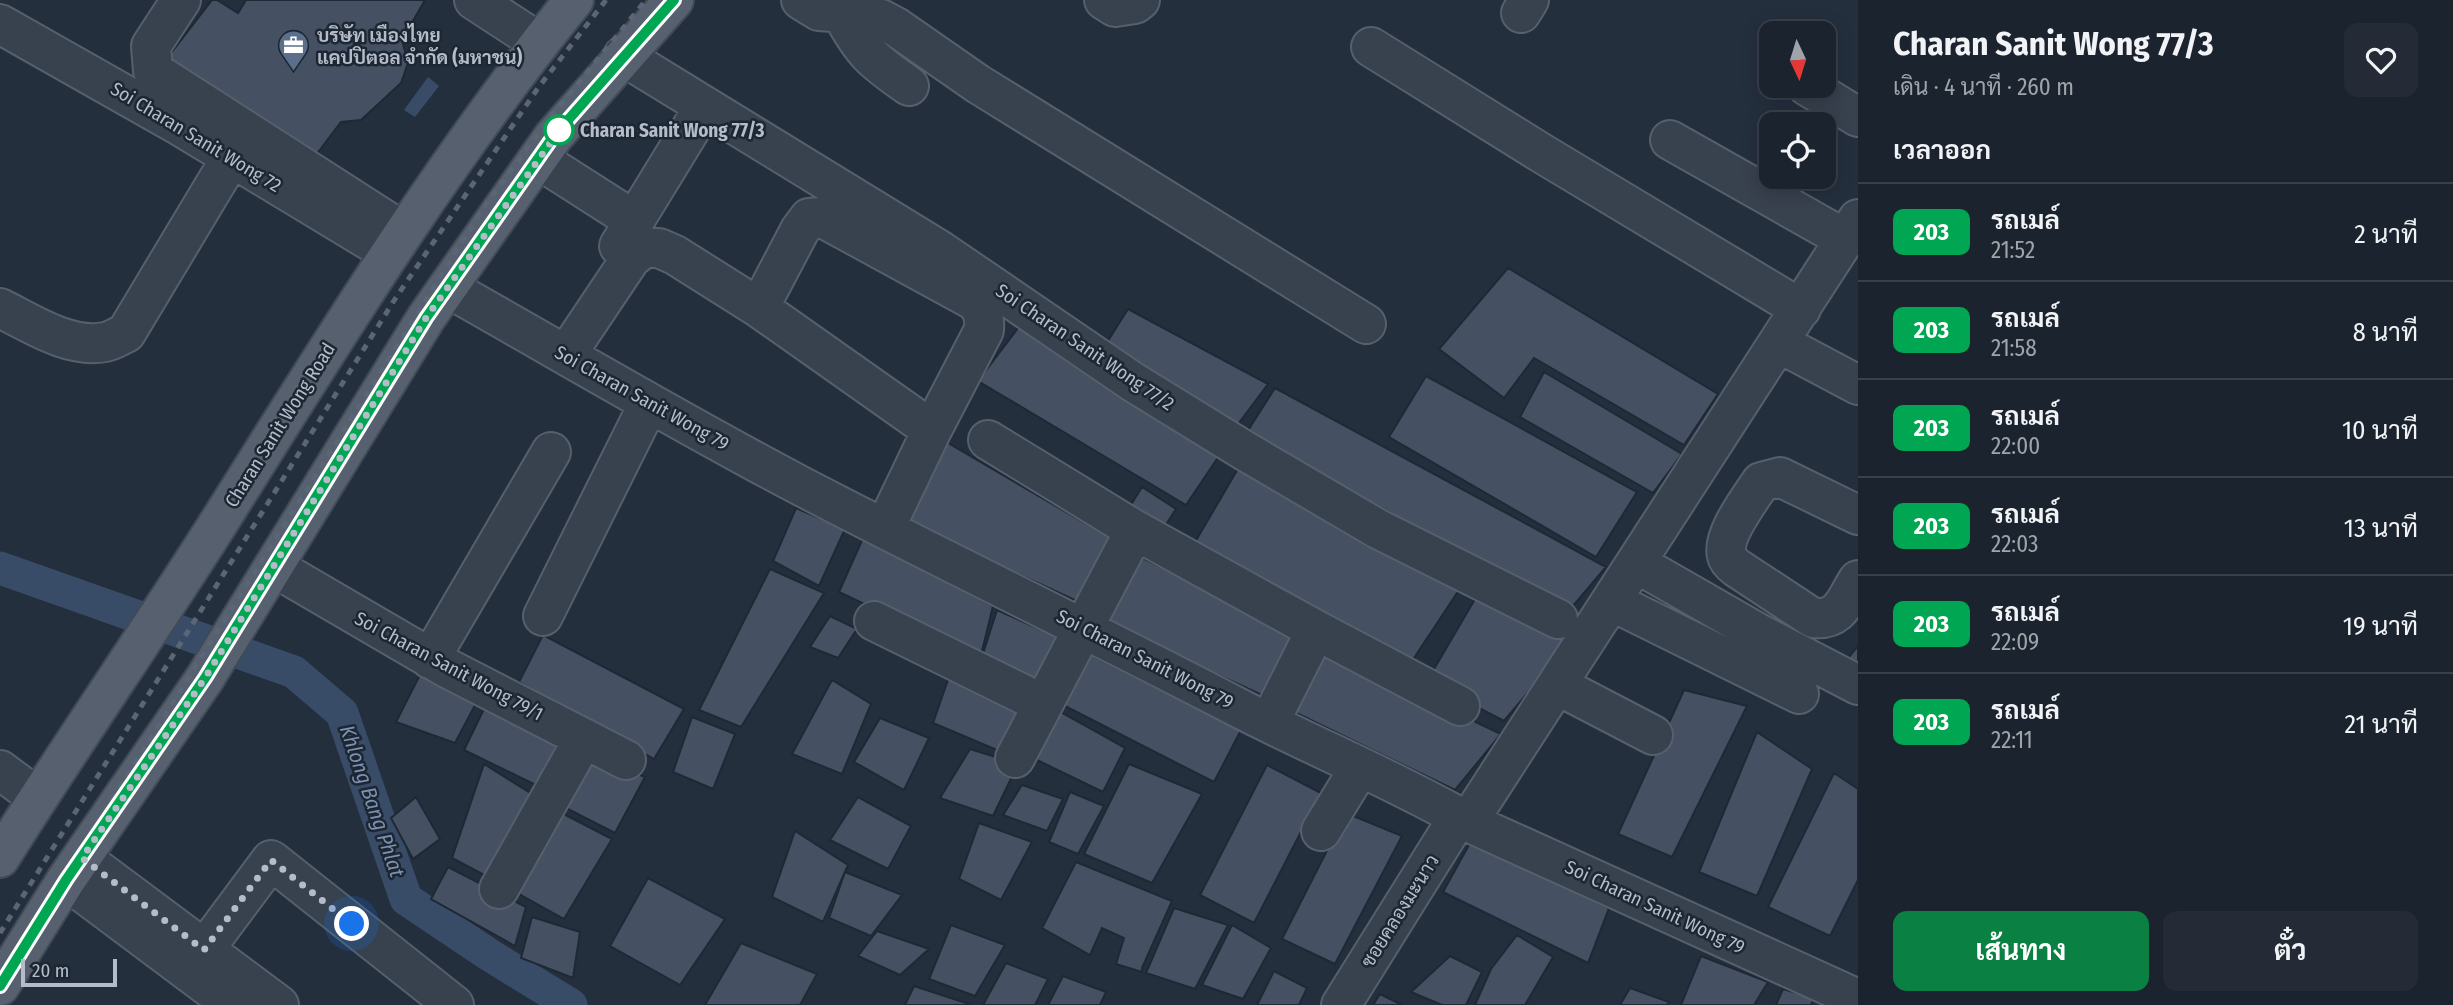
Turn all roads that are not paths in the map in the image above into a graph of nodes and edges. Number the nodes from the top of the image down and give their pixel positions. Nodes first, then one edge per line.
1 (181, 0) edge
2 (474, 0) edge
3 (573, 0) edge
4 (674, 0) edge
5 (801, 0) edge
6 (1104, 0) edge
7 (1140, 0) edge
8 (842, 14) junction
9 (0, 24) edge
10 (540, 43) junction
11 (1371, 47) dead end
12 (0, 50) edge
13 (623, 56) junction
14 (909, 86) dead end
15 (1827, 98) edge
16 (698, 117) dead end
17 (1858, 117) edge
18 (1670, 140) dead end
19 (538, 159) junction
20 (225, 167) junction
21 (1852, 229) edge
22 (633, 239) junction
23 (391, 251) junction
24 (448, 288) junction
25 (0, 308) edge
26 (759, 308) junction
27 (1801, 309) junction
28 (1366, 324) dead end
29 (1779, 343) junction
30 (566, 355) junction
31 (1858, 385) edge
32 (649, 403) junction
33 (932, 430) junction
34 (988, 440) dead end
35 (551, 452) dead end
36 (1677, 500) junction
37 (1858, 515) edge
38 (885, 528) junction
39 (1135, 530) junction
40 (1730, 532) junction
41 (1636, 563) junction
42 (274, 567) junction
43 (1858, 580) edge
44 (1611, 601) junction
45 (543, 615) dead end
46 (1558, 619) dead end
47 (873, 621) dead end
48 (1083, 627) junction
49 (1316, 630) junction
50 (430, 659) junction
51 (1557, 685) junction
52 (1858, 685) edge
53 (1799, 694) dead end
54 (1043, 704) junction
55 (1460, 706) dead end
56 (1269, 723) junction
57 (1653, 735) dead end
58 (583, 738) junction
59 (1014, 758) dead end
60 (626, 760) dead end
61 (1360, 767) junction
62 (12, 785) edge
63 (1463, 819) junction
64 (1321, 831) dead end
65 (0, 858) edge
66 (74, 869) junction
67 (499, 889) dead end
68 (204, 950) junction
69 (0, 986) edge
70 (1858, 999) edge
71 (233, 1005) edge
72 (279, 1005) edge
73 (454, 1005) edge
74 (1341, 1005) edge

1 - 23 street
2 - 10 street
3 - 10 main road, Charan Sanit Wong Road
4 - 13 main road
5 - 8 street
6 - 7 street
8 - 14 street
8 - 28 street
9 - 20 street, Soi Charan Sanit Wong 72
10 - 23 main road, Charan Sanit Wong Road
11 - 27 street
12 - 20 street, Soi Charan Sanit Wong 72
13 - 19 main road
13 - 46 street, Soi Charan Sanit Wong 77/2
15 - 17 street
16 - 22 street
18 - 21 street
19 - 22 street
19 - 24 main road
20 - 23 street, Soi Charan Sanit Wong 72
20 - 25 street
21 - 27 street, ซอยคลองมะนาว
22 - 26 street
22 - 30 street
23 - 62 main road, Charan Sanit Wong Road
24 - 30 street, Soi Charan Sanit Wong 79
24 - 42 main road
26 - 33 street
26 - 33 street
27 - 29 street, ซอยคลองมะนาว
29 - 31 street
29 - 36 street, ซอยคลองมะนาว
30 - 32 street, Soi Charan Sanit Wong 79
32 - 38 street, Soi Charan Sanit Wong 79
32 - 45 street
33 - 38 street
34 - 39 street
35 - 50 street
36 - 40 street
36 - 41 street, ซอยคลองมะนาว
37 - 40 street
38 - 48 street, Soi Charan Sanit Wong 79
39 - 48 street
39 - 49 street
40 - 43 street
41 - 44 street, ซอยคลองมะนาว
41 - 52 street
42 - 50 street, Soi Charan Sanit Wong 79/1
42 - 66 main road
44 - 51 street, ซอยคลองมะนาว
44 - 53 street
47 - 54 street
48 - 54 street
48 - 56 street, Soi Charan Sanit Wong 79
49 - 55 street
49 - 56 street
50 - 58 street, Soi Charan Sanit Wong 79/1
51 - 57 street
51 - 63 street, ซอยคลองมะนาว
54 - 59 street
56 - 61 street, Soi Charan Sanit Wong 79
58 - 60 street, Soi Charan Sanit Wong 79/1
58 - 67 street
61 - 63 street, Soi Charan Sanit Wong 79
61 - 64 street
62 - 65 main road, Charan Sanit Wong Road
63 - 70 street, Soi Charan Sanit Wong 79
63 - 74 street, ซอยคลองมะนาว
66 - 68 street
66 - 69 main road
66 - 71 street
68 - 72 street
68 - 73 street

